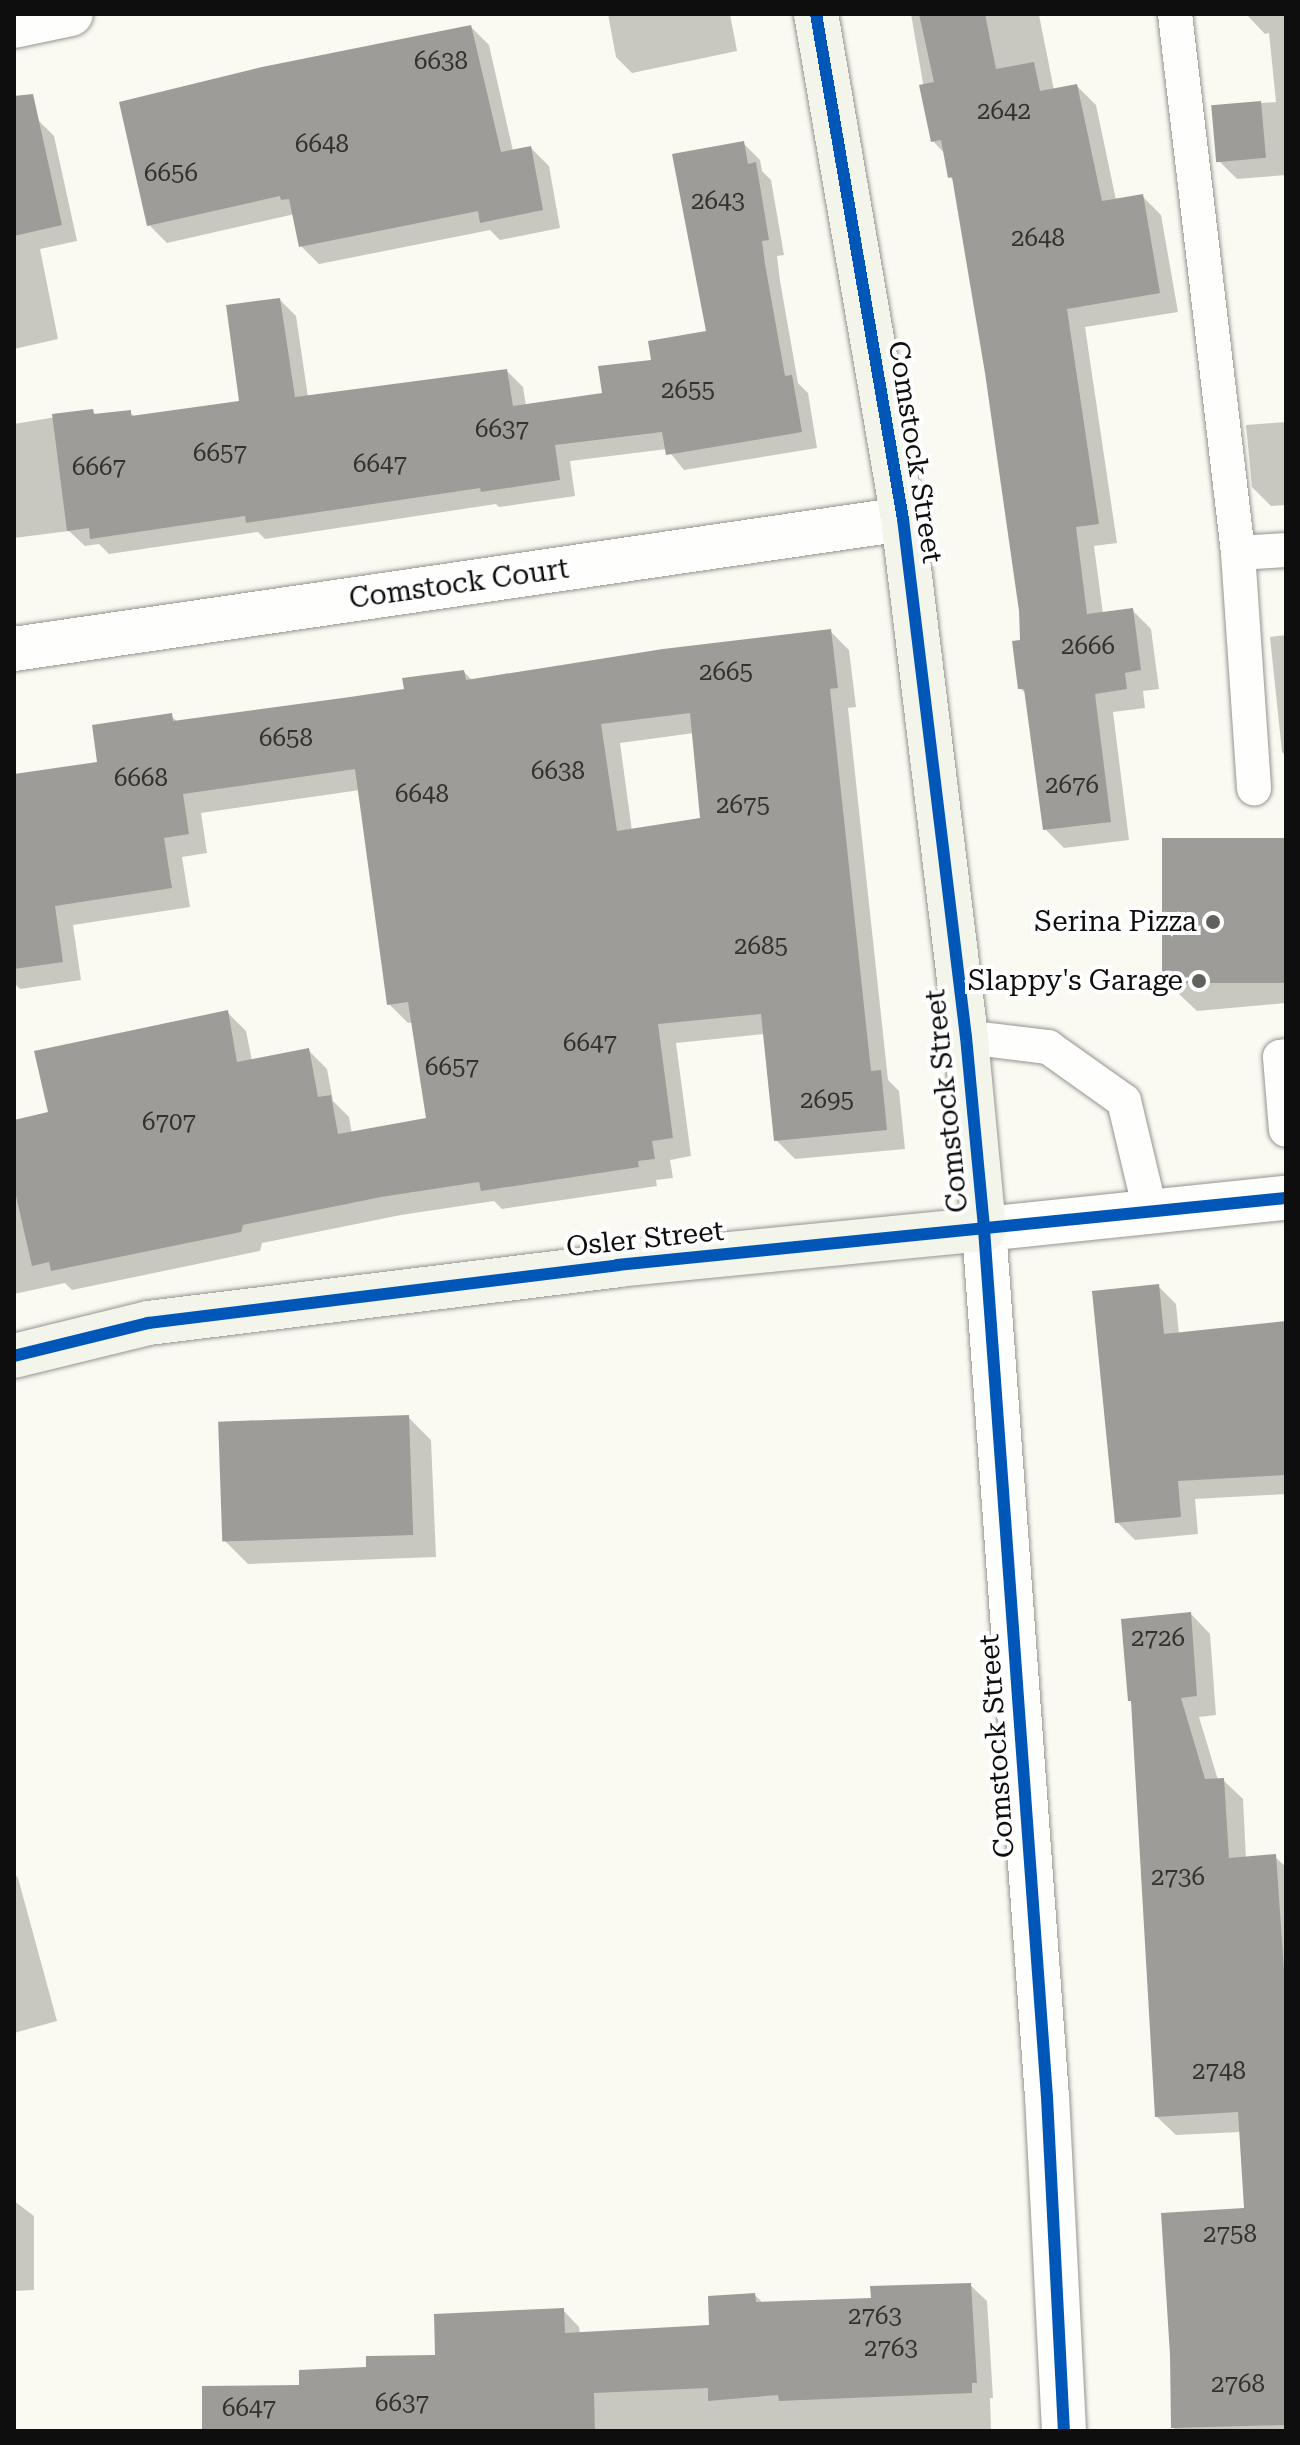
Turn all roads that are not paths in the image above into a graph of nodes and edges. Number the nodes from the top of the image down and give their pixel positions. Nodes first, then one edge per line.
1 (71, 14) edge
2 (816, 14) edge
3 (1175, 14) edge
4 (14, 26) edge
5 (903, 519) junction
6 (1286, 550) edge
7 (1238, 553) junction
8 (14, 649) edge
9 (1254, 788) dead end
10 (966, 1037) junction
11 (1286, 1056) edge
12 (1286, 1130) edge
13 (1286, 1198) edge
14 (1150, 1210) junction
15 (984, 1229) junction
16 (14, 1356) edge
17 (1064, 2431) edge

1 - 4 street
2 - 5 street, Comstock Street
3 - 7 lane
5 - 8 street, Comstock Court
5 - 10 street, Comstock Street
6 - 7 lane
7 - 9 lane
10 - 14 lane
10 - 15 street, Comstock Street
11 - 12 lane
13 - 14 street, Osler Street
14 - 15 street, Osler Street
15 - 16 street, Osler Street
15 - 17 street, Comstock Street

